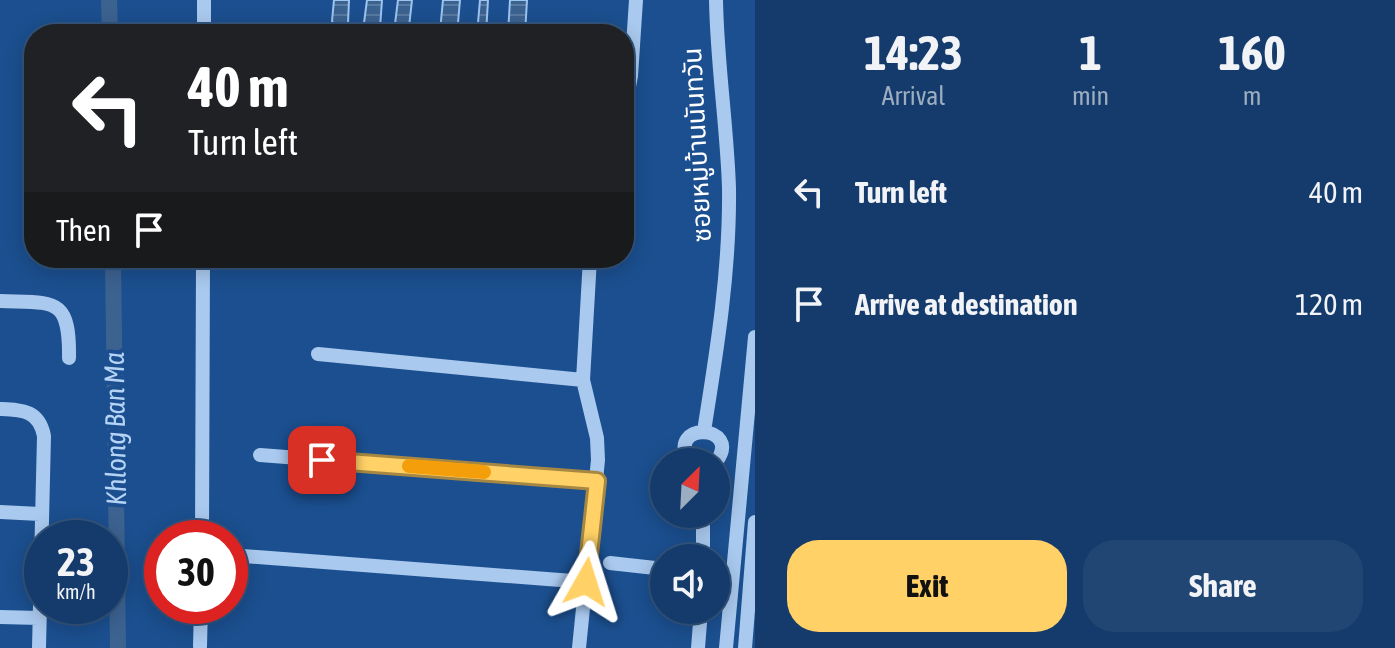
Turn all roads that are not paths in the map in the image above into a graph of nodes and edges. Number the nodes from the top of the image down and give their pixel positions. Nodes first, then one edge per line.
1 (204, 0) edge
2 (636, 0) edge
3 (716, 0) edge
4 (204, 24) edge
5 (634, 30) edge
6 (203, 268) edge
7 (589, 268) edge
8 (0, 301) edge
9 (755, 337) edge
10 (318, 354) dead end
11 (69, 358) dead end
12 (583, 380) junction
13 (0, 409) edge
14 (704, 431) junction
15 (686, 448) edge
16 (722, 448) edge
17 (260, 455) dead end
18 (597, 481) junction
19 (0, 512) edge
20 (40, 514) junction
21 (40, 520) edge
22 (202, 520) edge
23 (755, 522) edge
24 (248, 556) edge
25 (610, 563) dead end
26 (650, 567) edge
27 (586, 582) junction
28 (0, 617) edge
29 (24, 618) edge
30 (39, 624) edge
31 (201, 624) edge
32 (700, 624) edge
33 (200, 646) dead end
34 (39, 648) edge
35 (579, 648) edge
36 (698, 648) edge
37 (726, 648) edge
38 (745, 648) edge

1 - 4 street
2 - 5 street
3 - 14 street, ซอยหมู่บ้านนันทวัน
6 - 22 street
7 - 12 street
8 - 11 street
9 - 37 street
10 - 12 street
12 - 18 street
13 - 20 street
14 - 15 street, ซอยหมู่บ้านนันทวัน
14 - 16 street
17 - 18 street
18 - 27 street
19 - 20 street
20 - 21 street
23 - 38 street
24 - 27 street
25 - 26 street
27 - 35 street
28 - 29 street
30 - 34 street
31 - 33 street
32 - 36 street

